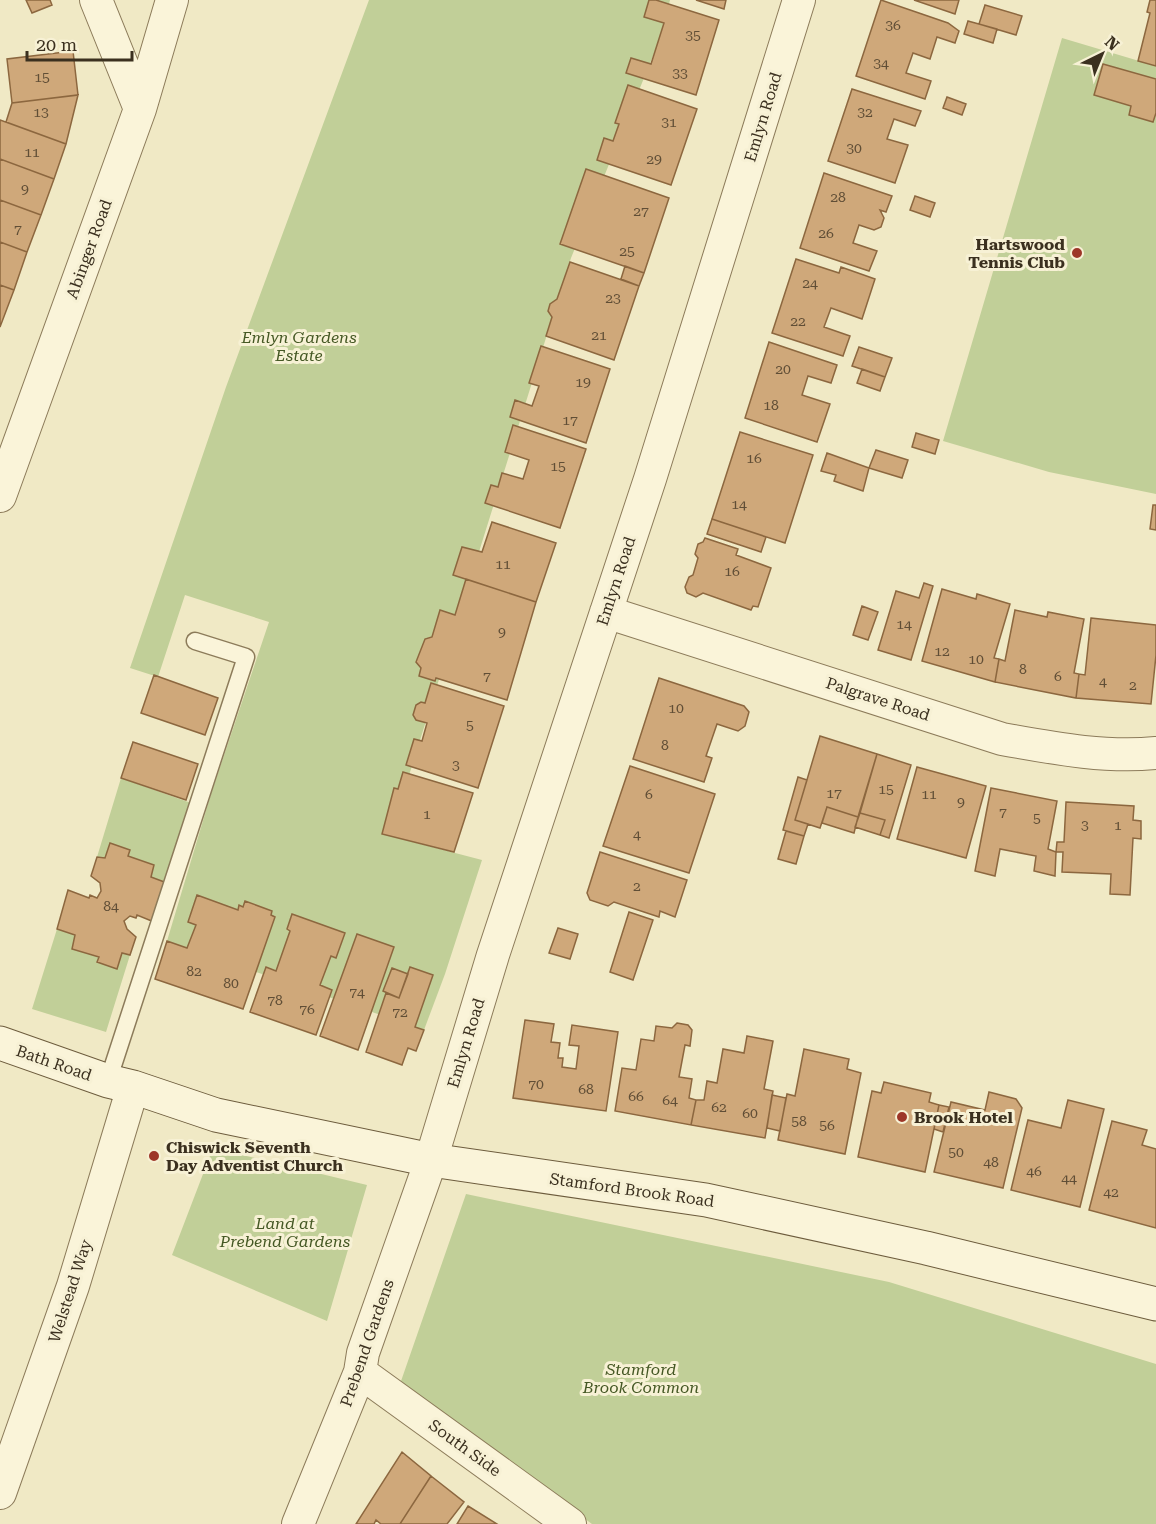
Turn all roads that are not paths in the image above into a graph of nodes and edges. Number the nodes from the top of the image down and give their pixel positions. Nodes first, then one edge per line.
1 (96, 0) edge
2 (172, 0) edge
3 (799, 0) edge
4 (140, 109) junction
5 (0, 496) edge
6 (606, 612) junction
7 (195, 641) dead end
8 (1156, 753) edge
9 (0, 1043) edge
10 (120, 1084) junction
11 (430, 1160) junction
12 (1156, 1304) edge
13 (360, 1372) junction
14 (0, 1493) edge
15 (298, 1524) edge
16 (570, 1524) edge

1 - 4 street
2 - 4 street, Abinger Road
3 - 6 street, Emlyn Road
4 - 5 street, Abinger Road
6 - 8 street, Palgrave Road
6 - 11 street, Emlyn Road
7 - 10 lane
9 - 10 main road, Bath Road
10 - 11 main road, Stamford Brook Road
10 - 14 street, Welstead Way
11 - 12 main road, Stamford Brook Road
11 - 13 street, Prebend Gardens
13 - 15 street, Prebend Gardens
13 - 16 street, South Side

